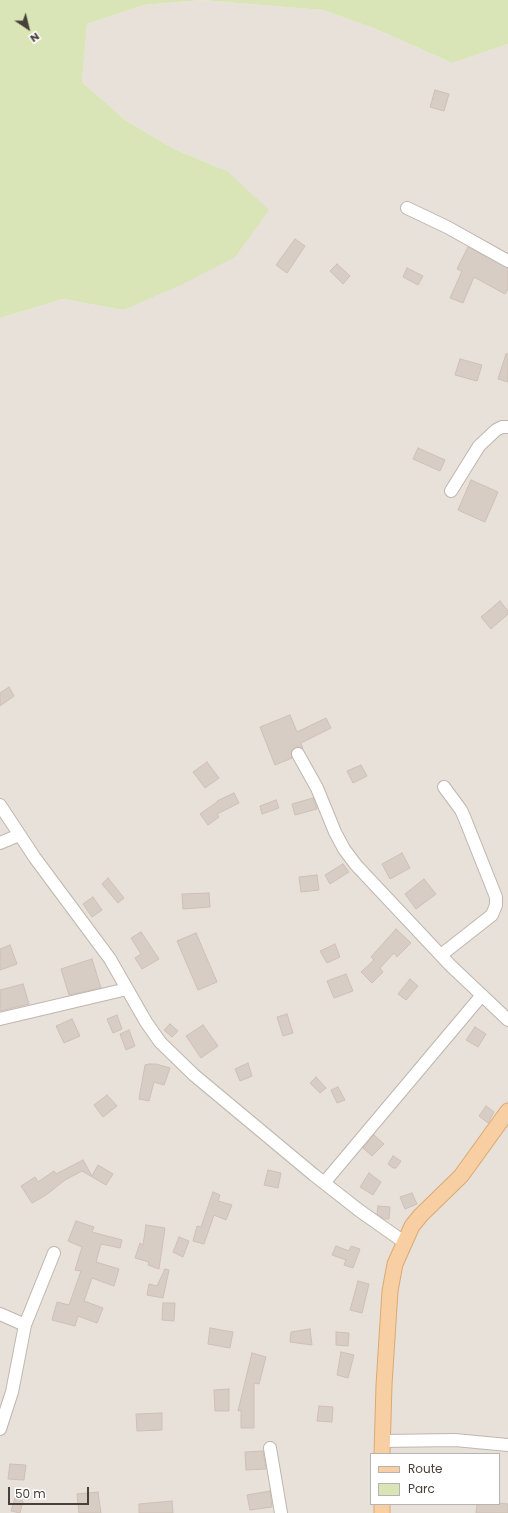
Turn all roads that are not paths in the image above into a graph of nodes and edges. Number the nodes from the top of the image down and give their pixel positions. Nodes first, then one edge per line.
1 (407, 208) dead end
2 (508, 261) edge
3 (508, 427) edge
4 (451, 491) dead end
5 (298, 754) dead end
6 (444, 787) dead end
7 (0, 805) edge
8 (19, 835) junction
9 (0, 843) edge
10 (441, 955) junction
11 (127, 988) junction
12 (482, 995) junction
13 (0, 1019) edge
14 (508, 1020) edge
15 (508, 1111) edge
16 (324, 1183) junction
17 (404, 1242) junction
18 (54, 1253) dead end
19 (0, 1314) edge
20 (25, 1325) junction
21 (0, 1429) edge
22 (508, 1445) edge
23 (270, 1448) dead end
24 (382, 1448) edge
25 (281, 1513) edge

1 - 2 street
3 - 4 street
5 - 10 street
6 - 10 street
7 - 8 street
8 - 9 street
8 - 11 street
10 - 12 street
11 - 13 street
11 - 16 street
12 - 14 street
12 - 16 street
15 - 17 main road
16 - 17 street
17 - 24 main road
18 - 20 street
19 - 20 street
20 - 21 street
22 - 24 street
23 - 25 street

